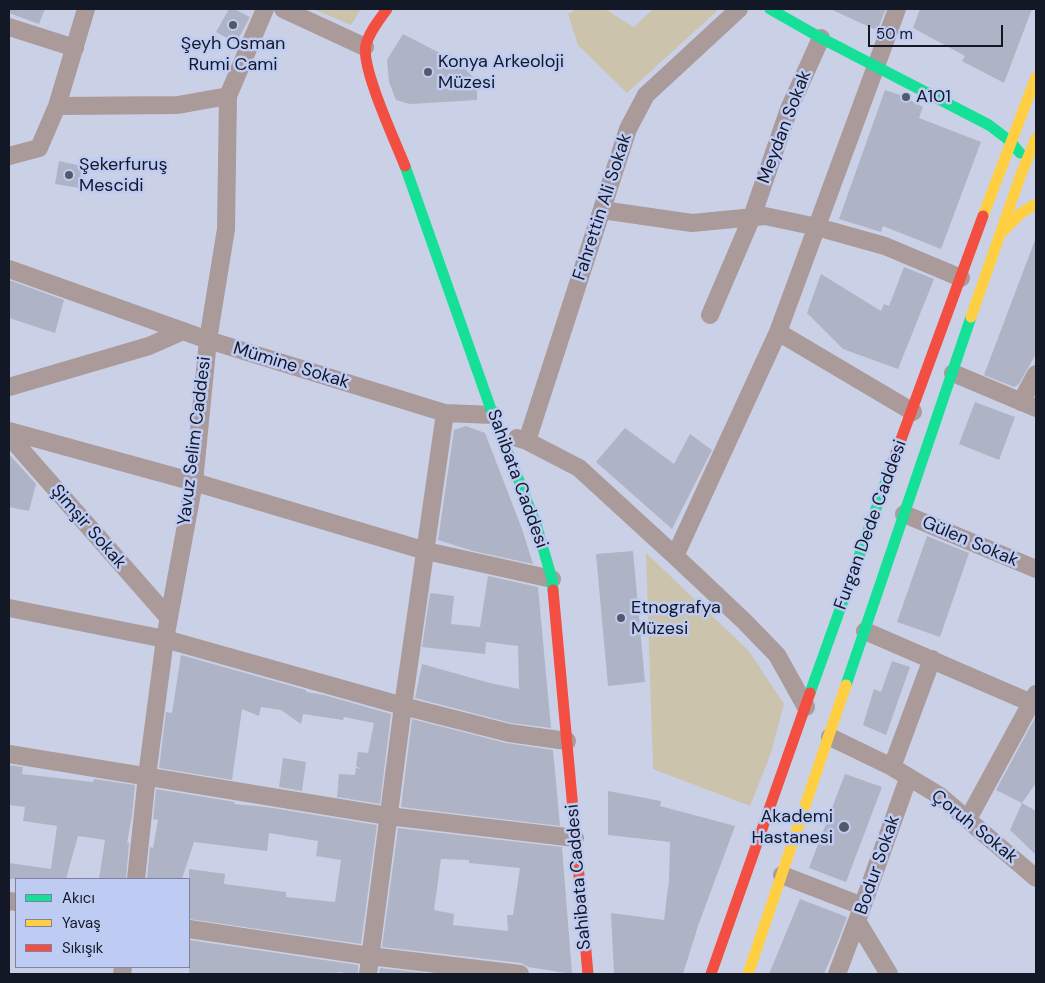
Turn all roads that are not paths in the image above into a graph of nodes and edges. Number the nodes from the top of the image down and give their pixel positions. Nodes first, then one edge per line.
1 (86, 9) edge
2 (265, 9) edge
3 (283, 9) edge
4 (387, 9) edge
5 (739, 9) edge
6 (770, 9) edge
7 (897, 9) edge
8 (9, 28) edge
9 (821, 38) junction
10 (365, 47) junction
11 (74, 48) junction
12 (876, 67) junction
13 (1036, 77) edge
14 (228, 96) junction
15 (57, 106) junction
16 (1036, 139) edge
17 (1010, 140) junction
18 (9, 156) edge
19 (1031, 163) edge
20 (1036, 204) edge
21 (602, 210) junction
22 (752, 217) junction
23 (817, 227) junction
24 (1000, 235) junction
25 (9, 269) edge
26 (961, 278) junction
27 (710, 315) dead end
28 (183, 331) junction
29 (778, 332) junction
30 (208, 340) junction
31 (953, 374) junction
32 (1036, 374) edge
33 (9, 387) edge
34 (1029, 405) edge
35 (913, 412) junction
36 (446, 413) junction
37 (493, 415) junction
38 (9, 431) edge
39 (500, 432) junction
40 (9, 436) edge
41 (528, 441) junction
42 (194, 482) junction
43 (904, 514) junction
44 (426, 551) junction
45 (675, 556) junction
46 (1036, 569) edge
47 (552, 579) junction
48 (9, 608) edge
49 (168, 617) junction
50 (865, 631) junction
51 (165, 639) junction
52 (932, 660) junction
53 (1035, 701) edge
54 (403, 706) junction
55 (806, 707) junction
56 (830, 737) junction
57 (567, 740) junction
58 (9, 754) edge
59 (892, 767) junction
60 (147, 776) junction
61 (908, 779) junction
62 (388, 816) junction
63 (968, 819) junction
64 (575, 838) junction
65 (782, 875) junction
66 (136, 878) edge
67 (1036, 878) edge
68 (859, 914) junction
69 (190, 929) edge
70 (370, 956) junction
71 (368, 974) edge
72 (520, 974) edge
73 (588, 974) edge
74 (712, 974) edge
75 (748, 974) edge
76 (837, 974) edge
77 (890, 974) edge

1 - 11 street
2 - 14 street, Yavuz Selim Caddesi
3 - 10 street
4 - 10 main road
5 - 21 street, Fahrettin Ali Sokak
6 - 9 main road
7 - 12 street
8 - 11 street
9 - 12 main road
9 - 22 street, Meydan Sokak
10 - 37 main road, Sahibata Caddesi
11 - 15 street
12 - 17 main road
12 - 23 street
13 - 17 main road, Furgan Dede Caddesi
14 - 15 street
14 - 30 street, Yavuz Selim Caddesi
15 - 18 street
16 - 17 main road
16 - 19 main road, Furgan Dede Caddesi
17 - 19 main road
17 - 26 main road, Furgan Dede Caddesi
19 - 24 main road, Furgan Dede Caddesi
20 - 24 main road
21 - 22 street
21 - 41 street, Fahrettin Ali Sokak
22 - 23 street
22 - 27 street, Meydan Sokak
23 - 26 street
23 - 29 street
24 - 31 main road, Furgan Dede Caddesi
25 - 28 street, Mümine Sokak
26 - 35 main road, Furgan Dede Caddesi
28 - 30 street, Mümine Sokak
28 - 33 street
29 - 35 street
29 - 45 street
30 - 36 street, Mümine Sokak
30 - 42 street, Yavuz Selim Caddesi
31 - 34 street
31 - 43 main road, Furgan Dede Caddesi
32 - 34 street
35 - 55 main road, Furgan Dede Caddesi
36 - 37 street, Mümine Sokak
36 - 44 street
37 - 39 main road, Sahibata Caddesi
38 - 42 street
39 - 41 street
39 - 47 main road, Sahibata Caddesi
40 - 49 street, Şimşir Sokak
41 - 45 street
42 - 44 street
42 - 49 street, Yavuz Selim Caddesi
43 - 46 street, Gülen Sokak
43 - 50 main road, Furgan Dede Caddesi
44 - 47 street
44 - 54 street
45 - 55 street
47 - 57 main road, Sahibata Caddesi
48 - 51 street
49 - 51 street, Yavuz Selim Caddesi
50 - 52 street
50 - 56 main road, Furgan Dede Caddesi
51 - 54 street
51 - 60 street, Yavuz Selim Caddesi
52 - 53 street
52 - 59 street
53 - 63 street
54 - 57 street
54 - 62 street
55 - 74 main road, Furgan Dede Caddesi
56 - 59 street, Çoruh Sokak
56 - 65 main road, Furgan Dede Caddesi
57 - 64 main road, Sahibata Caddesi
58 - 60 street
59 - 61 street, Çoruh Sokak
60 - 62 street
60 - 66 street, Yavuz Selim Caddesi
61 - 63 street, Çoruh Sokak
61 - 68 street, Bodur Sokak
62 - 64 street
62 - 70 street
63 - 67 street, Çoruh Sokak
64 - 73 main road, Sahibata Caddesi
65 - 68 street
65 - 75 main road, Furgan Dede Caddesi
68 - 76 street
68 - 77 street, Bodur Sokak
69 - 70 street
70 - 71 street
70 - 72 street

